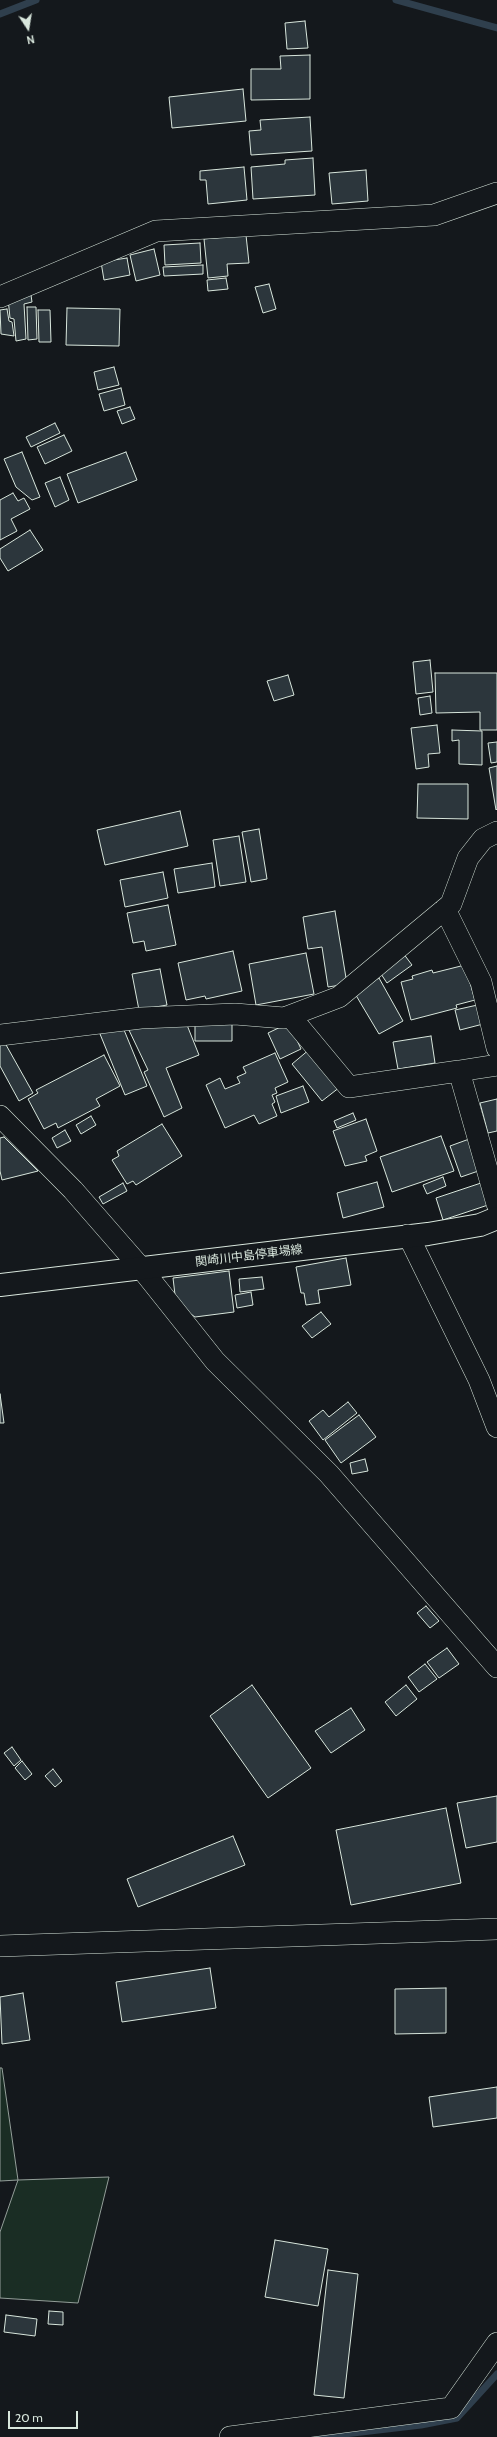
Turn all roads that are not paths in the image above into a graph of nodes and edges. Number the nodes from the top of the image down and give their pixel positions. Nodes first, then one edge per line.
1 (497, 193) edge
2 (0, 296) edge
3 (497, 832) edge
4 (445, 909) junction
5 (290, 1016) junction
6 (0, 1035) edge
7 (497, 1048) edge
8 (497, 1065) edge
9 (459, 1071) junction
10 (0, 1116) edge
11 (497, 1204) edge
12 (497, 1218) edge
13 (408, 1236) junction
14 (141, 1268) junction
15 (0, 1285) edge
16 (497, 1427) edge
17 (494, 1660) edge
18 (497, 1928) edge
19 (0, 1946) edge
20 (497, 2344) edge
21 (230, 2437) edge

1 - 2 street
3 - 4 street
4 - 5 street
4 - 7 street
5 - 6 street
5 - 9 street
8 - 9 street
9 - 11 street
10 - 14 street
12 - 13 main road, 関崎川中島停車場線
13 - 14 main road, 関崎川中島停車場線
13 - 16 street
14 - 15 main road, 関崎川中島停車場線
14 - 17 street
18 - 19 street
20 - 21 street

